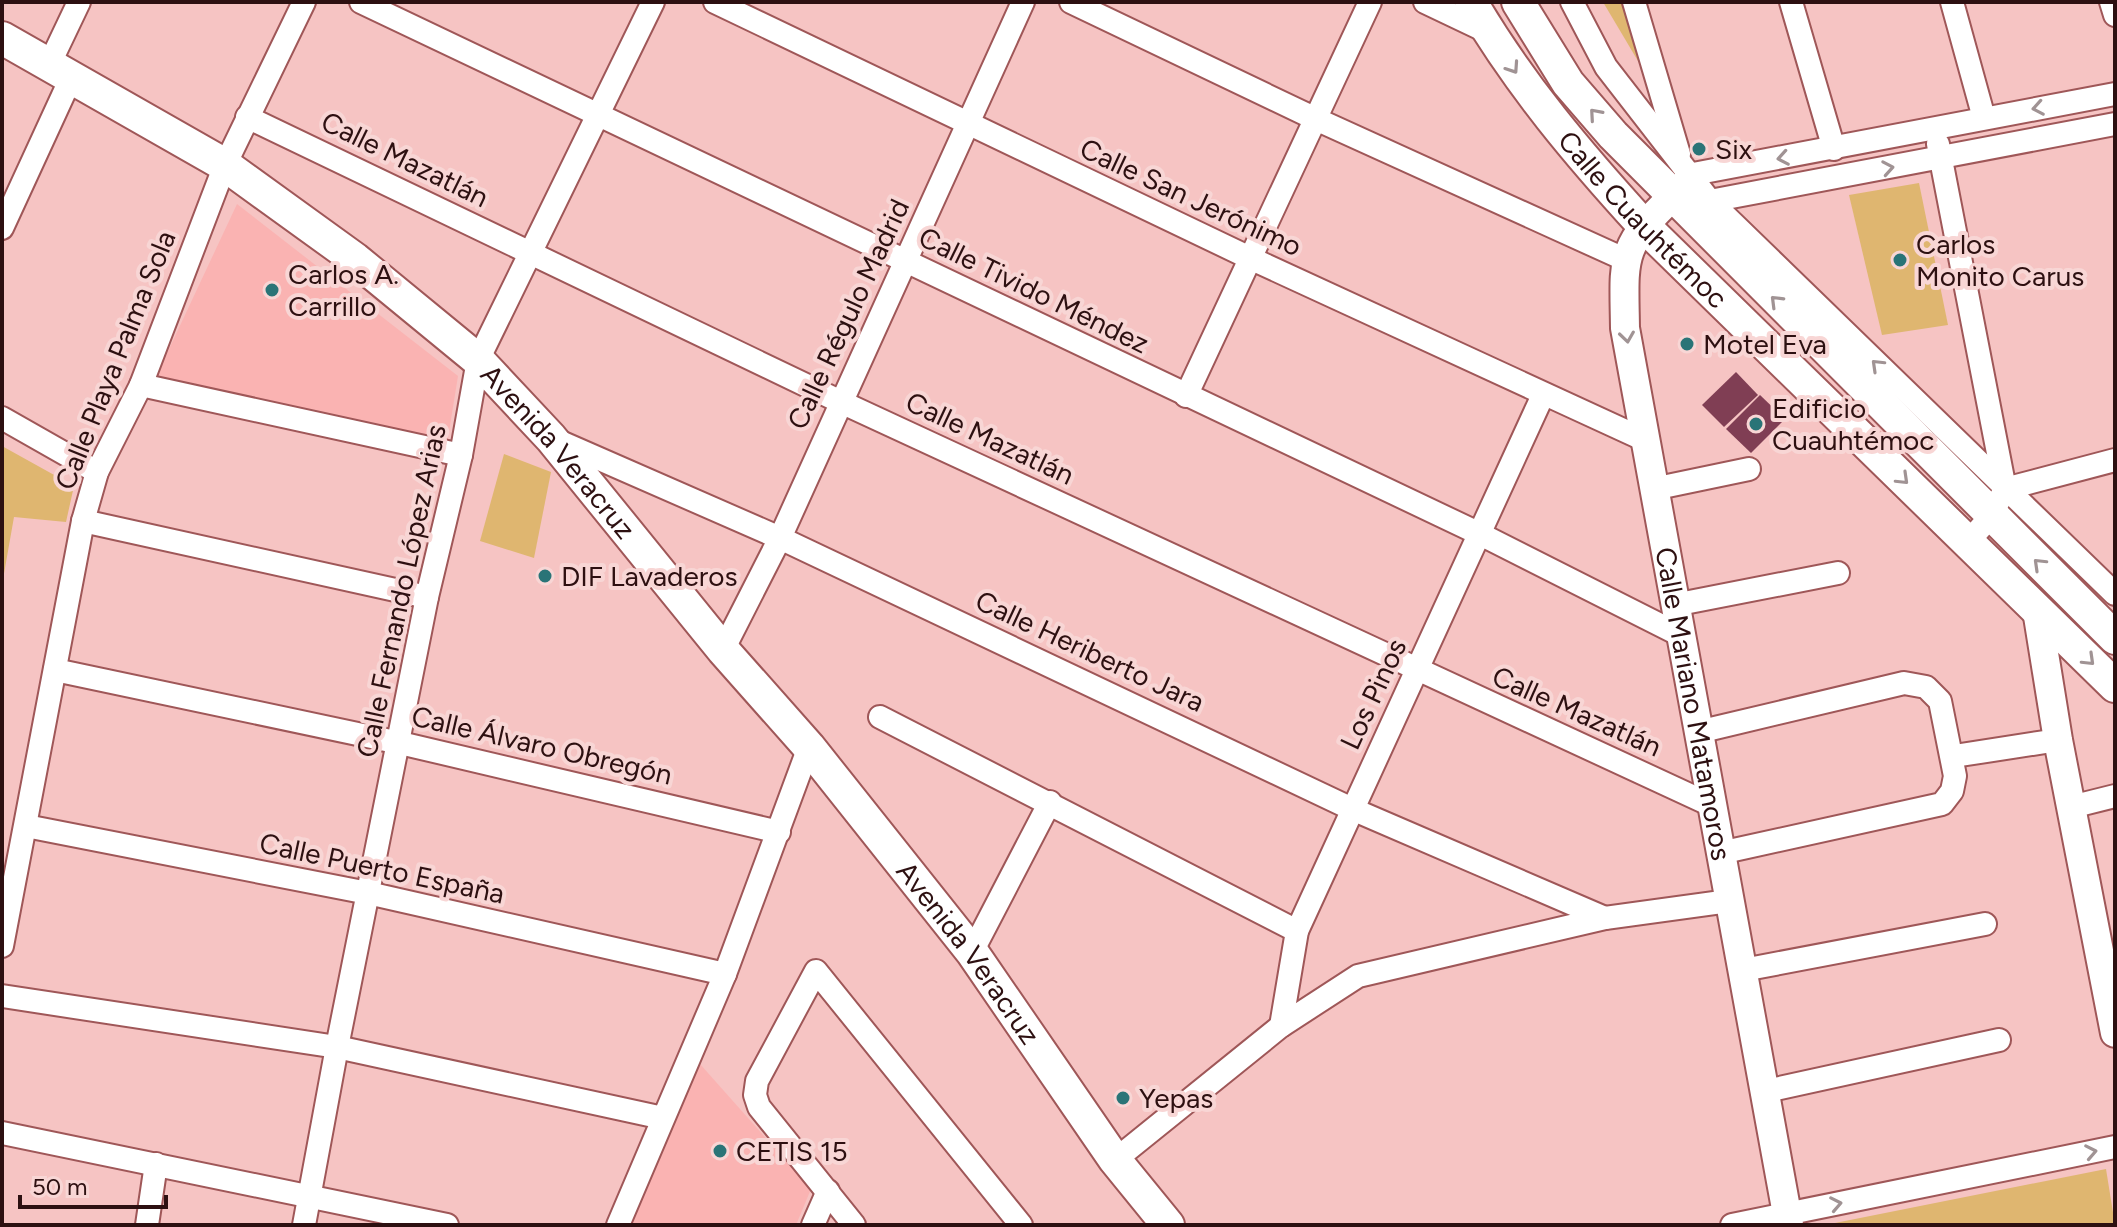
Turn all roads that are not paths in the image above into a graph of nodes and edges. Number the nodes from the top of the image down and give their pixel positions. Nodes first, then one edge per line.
1 (79, 2) edge
2 (304, 2) edge
3 (361, 2) edge
4 (653, 2) edge
5 (715, 2) edge
6 (1023, 2) edge
7 (1071, 2) edge
8 (1370, 2) edge
9 (1425, 2) edge
10 (1471, 2) edge
11 (1518, 2) edge
12 (1572, 2) edge
13 (1634, 2) edge
14 (1791, 2) edge
15 (1952, 2) edge
16 (2111, 2) edge
17 (2115, 15) edge
18 (1488, 32) junction
19 (2, 38) edge
20 (60, 71) junction
21 (2115, 94) edge
22 (600, 114) junction
23 (247, 117) junction
24 (1984, 118) junction
25 (1318, 120) junction
26 (968, 124) junction
27 (2115, 124) edge
28 (1937, 127) junction
29 (1834, 149) junction
30 (1940, 158) junction
31 (225, 165) junction
32 (1682, 181) junction
33 (1710, 201) junction
34 (1643, 225) junction
35 (2, 228) edge
36 (532, 253) junction
37 (1252, 259) junction
38 (1624, 259) junction
39 (905, 261) junction
40 (478, 360) junction
41 (141, 385) junction
42 (1543, 395) junction
43 (1186, 396) junction
44 (841, 402) junction
45 (2, 418) edge
46 (551, 438) junction
47 (1645, 440) junction
48 (461, 455) junction
49 (2115, 460) edge
50 (1749, 469) dead end
51 (97, 472) junction
52 (1653, 489) junction
53 (1998, 503) junction
54 (83, 521) junction
55 (1480, 534) junction
56 (780, 538) junction
57 (1968, 542) junction
58 (1838, 573) dead end
59 (2115, 594) edge
60 (427, 597) junction
61 (1674, 605) junction
62 (2037, 610) junction
63 (1680, 635) junction
64 (2115, 638) edge
65 (723, 650) junction
66 (55, 670) junction
67 (1417, 672) junction
68 (2115, 686) edge
69 (880, 717) dead end
70 (1698, 732) junction
71 (2058, 740) junction
72 (400, 743) junction
73 (809, 747) junction
74 (1954, 756) junction
75 (2115, 796) edge
76 (1050, 802) junction
77 (1711, 805) junction
78 (2071, 807) junction
79 (1352, 809) junction
80 (26, 826) junction
81 (779, 832) junction
82 (1720, 853) junction
83 (9, 877) edge
84 (368, 893) junction
85 (1729, 901) junction
86 (1605, 918) junction
87 (1985, 924) dead end
88 (1297, 931) junction
89 (2, 946) edge
90 (972, 952) junction
91 (1743, 970) junction
92 (725, 974) junction
93 (2, 996) edge
94 (1281, 1026) junction
95 (2115, 1033) edge
96 (1999, 1040) dead end
97 (337, 1047) junction
98 (1766, 1091) junction
99 (663, 1118) junction
100 (2, 1133) edge
101 (2115, 1147) edge
102 (1115, 1160) junction
103 (156, 1164) junction
104 (828, 1191) junction
105 (309, 1194) junction
106 (1788, 1219) edge
107 (147, 1225) edge
108 (304, 1225) edge
109 (447, 1225) edge
110 (618, 1225) edge
111 (813, 1225) edge
112 (854, 1225) edge
113 (1021, 1225) edge
114 (1168, 1225) edge
115 (1732, 1225) edge

1 - 20 street
2 - 23 street, Calle Playa Palma Sola
3 - 22 street, Calle Tivido Méndez
4 - 22 street, Calle Fernando López Arias
5 - 26 street, Calle San Jerónimo
6 - 26 street, Calle Régulo Madrid
7 - 25 street
8 - 25 street
9 - 18 street
10 - 18 main road, Calle Cuauhtémoc
32 -> 11 main road, Calle Cuauhtémoc
12 - 32 street
13 - 32 street
14 - 29 street
15 - 24 street
16 - 17 street
18 -> 34 main road, Calle Cuauhtémoc
19 - 20 main road, Avenida Veracruz
20 - 31 main road, Avenida Veracruz
20 - 35 street
21 -> 24 street
22 - 36 street, Calle Fernando López Arias
22 - 39 street, Calle Tivido Méndez
23 - 31 street, Calle Playa Palma Sola
23 - 36 street, Calle Mazatlán
24 - 28 street
25 - 37 street
25 - 38 street
26 - 37 street, Calle San Jerónimo
26 - 39 street, Calle Régulo Madrid
27 - 30 street
28 - 29 street
28 - 30 street
29 -> 32 street
33 -> 30 street
30 - 53 street
31 - 40 main road, Avenida Veracruz
31 - 41 street, Calle Playa Palma Sola
32 - 33 street
32 - 34 street
53 -> 32 main road, Calle Cuauhtémoc
53 -> 33 street
34 - 38 street
34 -> 57 main road, Calle Cuauhtémoc
36 - 40 street, Calle Fernando López Arias
36 - 44 street, Calle Mazatlán
37 - 42 street, Calle San Jerónimo
37 - 43 street
38 -> 47 street, Calle Mariano Matamoros
39 - 43 street, Calle Tivido Méndez
39 - 44 street, Calle Régulo Madrid
40 - 46 main road, Avenida Veracruz
40 - 48 street, Calle Fernando López Arias
41 - 48 street
41 - 51 street, Calle Playa Palma Sola
42 - 47 street, Calle San Jerónimo
42 - 55 street, Los Pinos
43 - 55 street, Calle Tivido Méndez
44 - 56 street, Calle Régulo Madrid
44 - 67 street, Calle Mazatlán
45 - 51 street
46 - 56 street, Calle Heriberto Jara
46 - 65 main road, Avenida Veracruz
47 - 52 street, Calle Mariano Matamoros
48 - 60 street, Calle Fernando López Arias
49 - 53 street
50 - 52 street
51 - 54 street, Calle Playa Palma Sola
52 - 61 street, Calle Mariano Matamoros
53 - 57 street
53 - 59 street
64 -> 53 main road, Calle Cuauhtémoc
54 - 60 street
54 - 66 street, Calle Playa Palma Sola
55 - 63 street, Calle Tivido Méndez
55 - 67 street, Los Pinos
56 - 65 street, Calle Régulo Madrid
56 - 79 street, Calle Heriberto Jara
57 - 62 main road, Calle Cuauhtémoc
58 - 61 street
60 - 72 street, Calle Fernando López Arias
61 - 63 street, Calle Mariano Matamoros
62 -> 68 main road, Calle Cuauhtémoc
62 - 71 street
63 - 70 street, Calle Mariano Matamoros
65 - 73 main road, Avenida Veracruz
66 - 72 street, Calle Álvaro Obregón
66 - 80 street, Calle Playa Palma Sola
67 - 77 street, Calle Mazatlán
67 - 79 street, Los Pinos
69 - 76 street
70 - 74 street
70 - 77 street, Calle Mariano Matamoros
71 - 74 street
71 - 78 street
72 - 81 street, Calle Álvaro Obregón
72 - 84 street, Calle Fernando López Arias
73 - 81 street
73 - 90 main road, Avenida Veracruz
74 - 82 street
75 - 78 street
76 - 88 street
76 - 90 street
77 - 82 street, Calle Mariano Matamoros
78 - 95 street
79 - 86 street, Calle Heriberto Jara
79 - 88 street, Los Pinos
80 - 83 street, Calle Playa Palma Sola
80 - 84 street, Calle Puerto España
81 - 92 street
82 - 85 street, Calle Mariano Matamoros
83 - 89 street, Calle Playa Palma Sola
84 - 92 street, Calle Puerto España
84 - 97 street, Calle Fernando López Arias
85 - 86 street
85 - 91 street, Calle Mariano Matamoros
86 - 94 street
87 - 91 street
88 - 94 street, Los Pinos
90 - 102 main road, Avenida Veracruz
91 - 98 street, Calle Mariano Matamoros
92 - 99 street
93 - 97 street
94 - 102 street
96 - 98 street
97 - 99 street
97 - 105 street, Calle Fernando López Arias
98 - 106 street, Calle Mariano Matamoros
99 - 110 street
100 - 103 street
106 -> 101 street
102 - 114 main road, Avenida Veracruz
103 - 105 street
103 - 107 street
104 - 111 street
104 - 112 street
104 - 113 street
105 - 108 street, Calle Fernando López Arias
105 - 109 street
106 - 115 street

